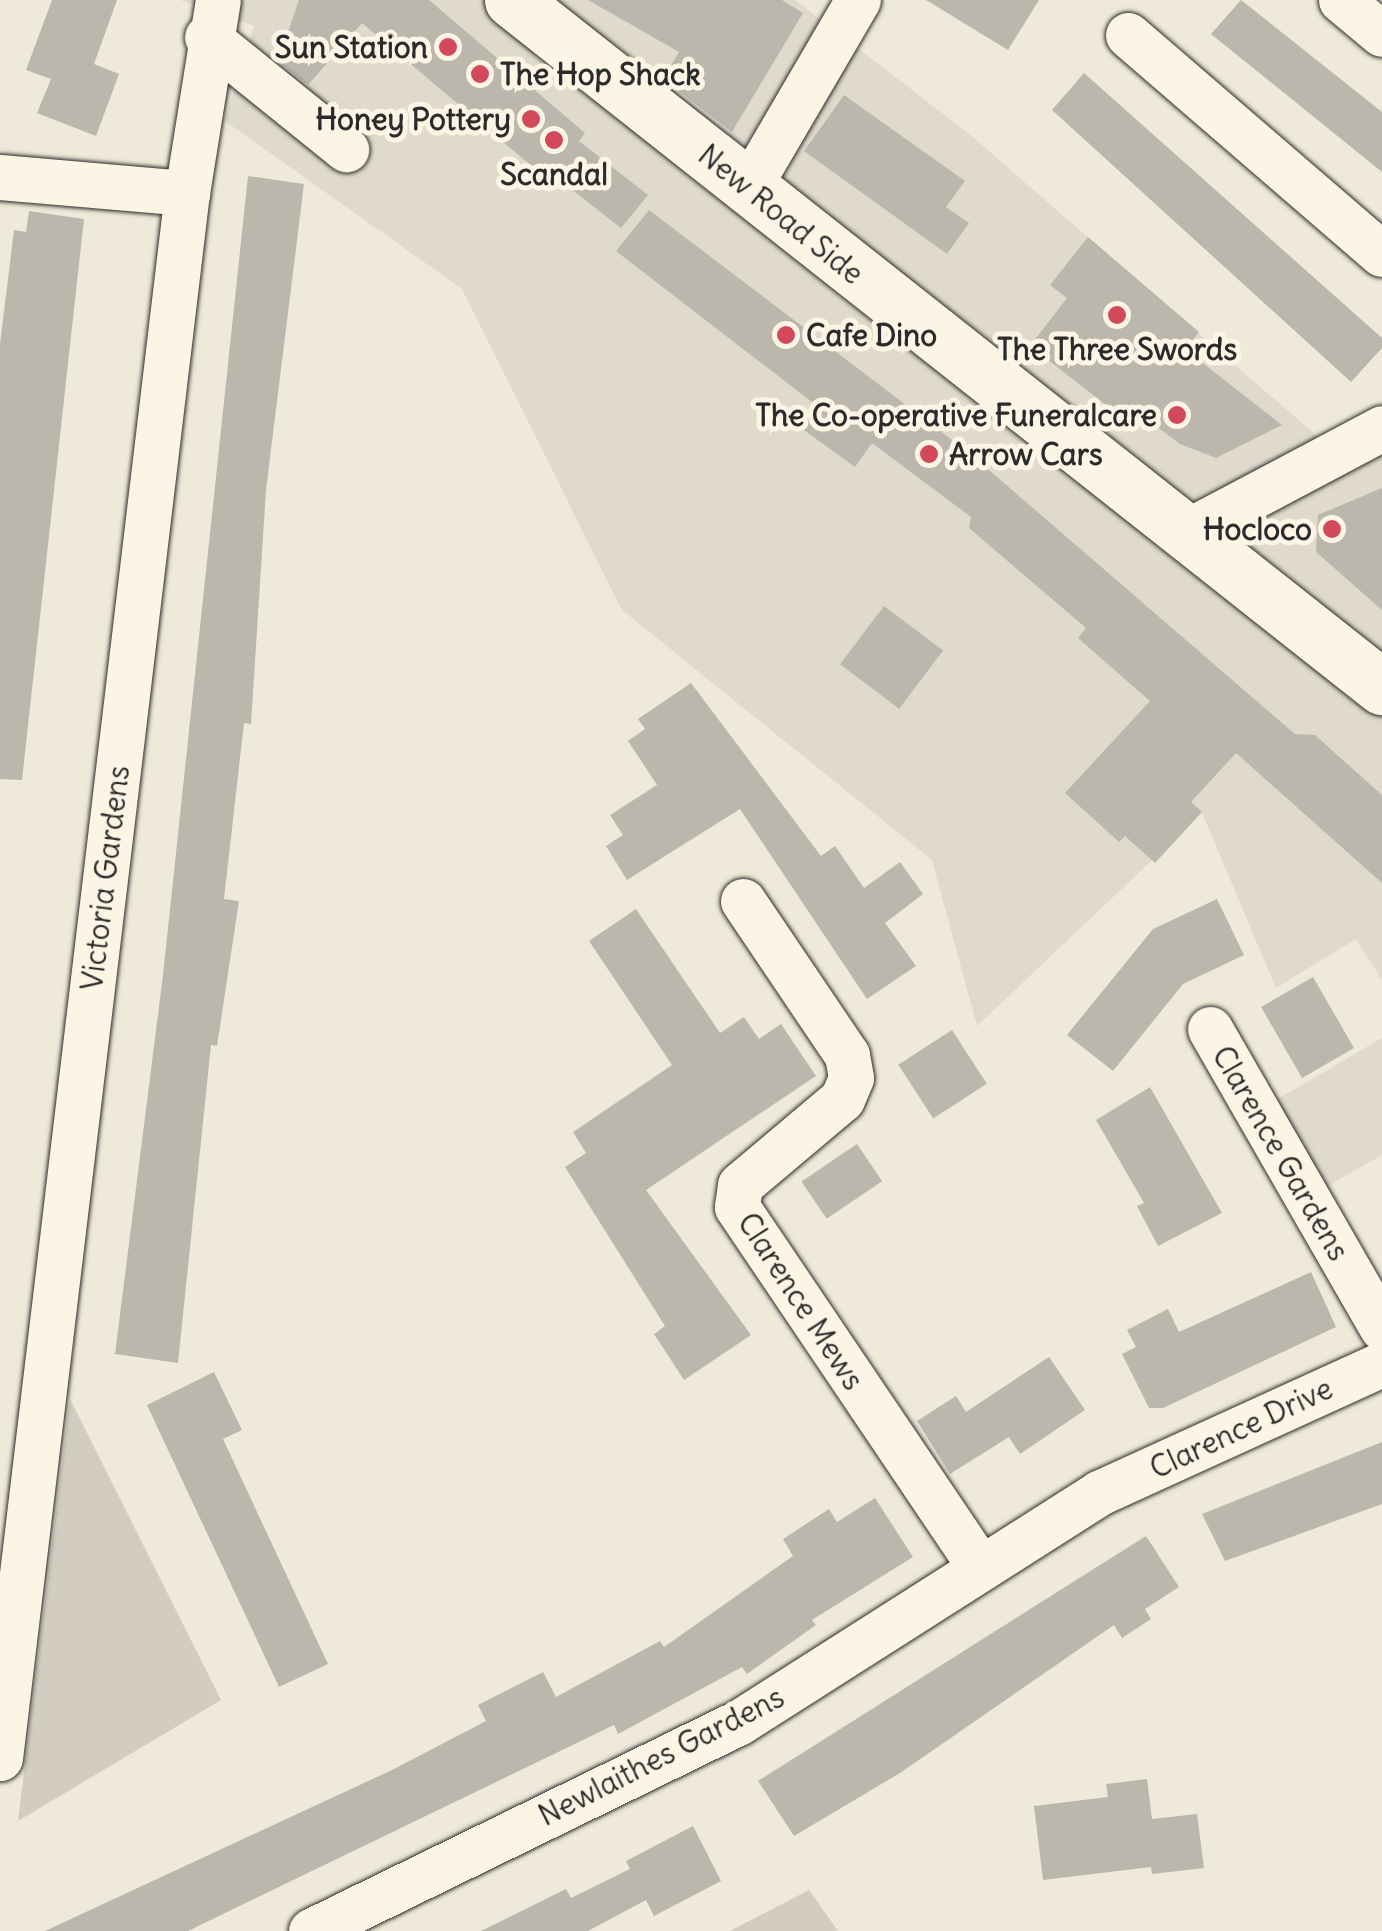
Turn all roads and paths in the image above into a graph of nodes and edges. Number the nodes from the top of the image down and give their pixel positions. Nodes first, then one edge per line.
1 (858, 0) edge
2 (1341, 0) edge
3 (522, 4) edge
4 (212, 19) edge
5 (1382, 34) edge
6 (1128, 35) dead end
7 (346, 149) dead end
8 (0, 178) edge
9 (748, 188) junction
10 (188, 193) junction
11 (1382, 254) edge
12 (1382, 428) edge
13 (1184, 533) junction
14 (1382, 687) edge
15 (743, 901) dead end
16 (1210, 1029) dead end
17 (1382, 1328) edge
18 (1382, 1364) edge
19 (1099, 1493) joint
20 (980, 1566) junction
21 (0, 1758) edge
22 (311, 1931) edge

1 - 9 street
2 - 5 street
3 - 9 main road, New Road Side
4 - 7 street
4 - 10 street, Victoria Gardens
6 - 11 street
8 - 10 street
9 - 13 main road, New Road Side
10 - 21 street, Victoria Gardens
12 - 13 street
13 - 14 main road, New Road Side
15 - 20 street, Clarence Mews
16 - 17 street, Clarence Gardens
18 - 19 street, Clarence Drive
19 - 20 street, Newlaithes Gardens
20 - 22 street, Newlaithes Gardens

